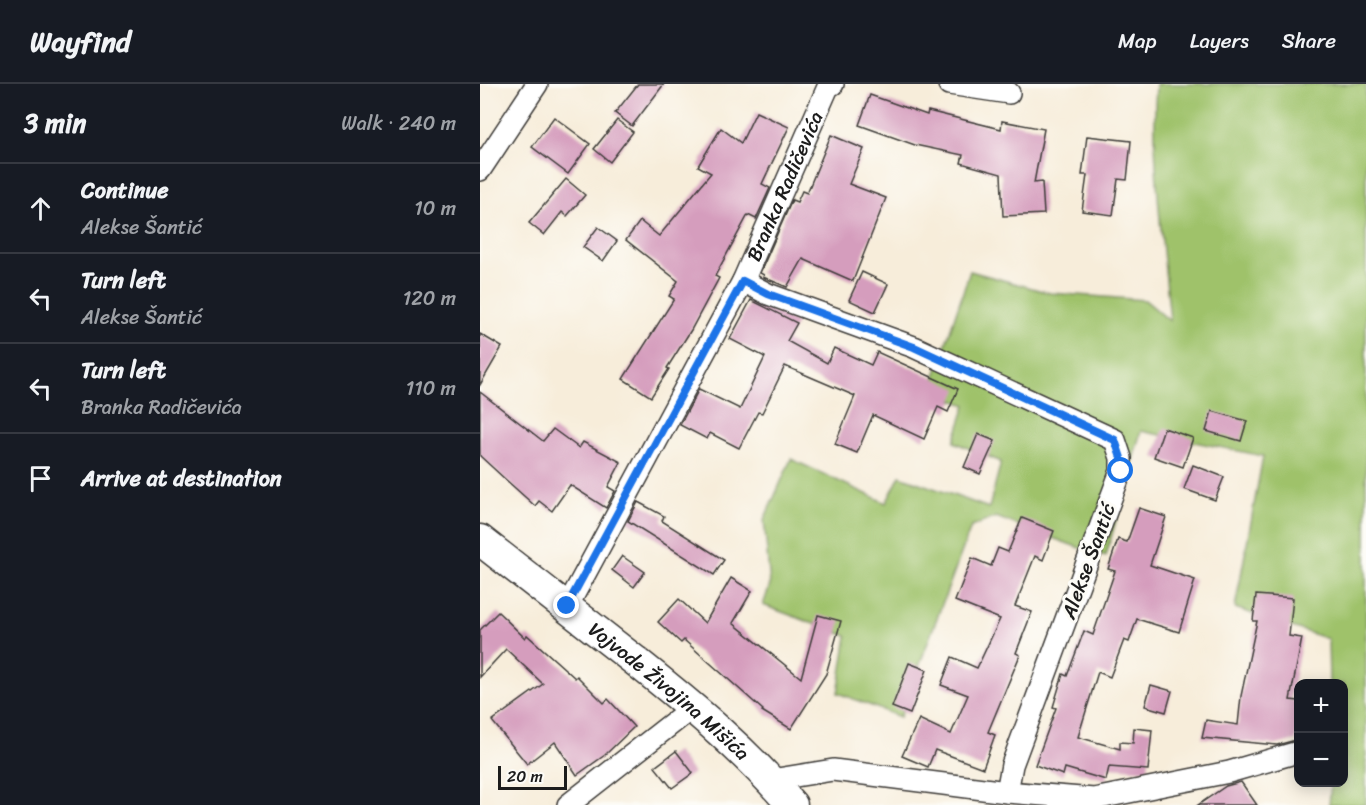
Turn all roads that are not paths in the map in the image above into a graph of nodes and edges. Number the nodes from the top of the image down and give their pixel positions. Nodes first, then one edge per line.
1 (537, 84) edge
2 (833, 84) edge
3 (949, 84) edge
4 (1009, 93) dead end
5 (480, 170) edge
6 (743, 281) junction
7 (480, 540) edge
8 (567, 606) junction
9 (693, 707) junction
10 (1294, 753) edge
11 (771, 780) junction
12 (1007, 792) junction
13 (568, 805) edge
14 (792, 805) edge

1 - 5 street
2 - 6 street, Branka Radičevića
3 - 4 street
6 - 8 street, Branka Radičevića
6 - 12 street, Alekse Šantić
7 - 8 street, Vojvode Živojina Mišića
8 - 9 street, Vojvode Živojina Mišića
9 - 11 street, Vojvode Živojina Mišića
9 - 13 street
10 - 12 street
11 - 12 street
11 - 14 street, Vojvode Živojina Mišića

